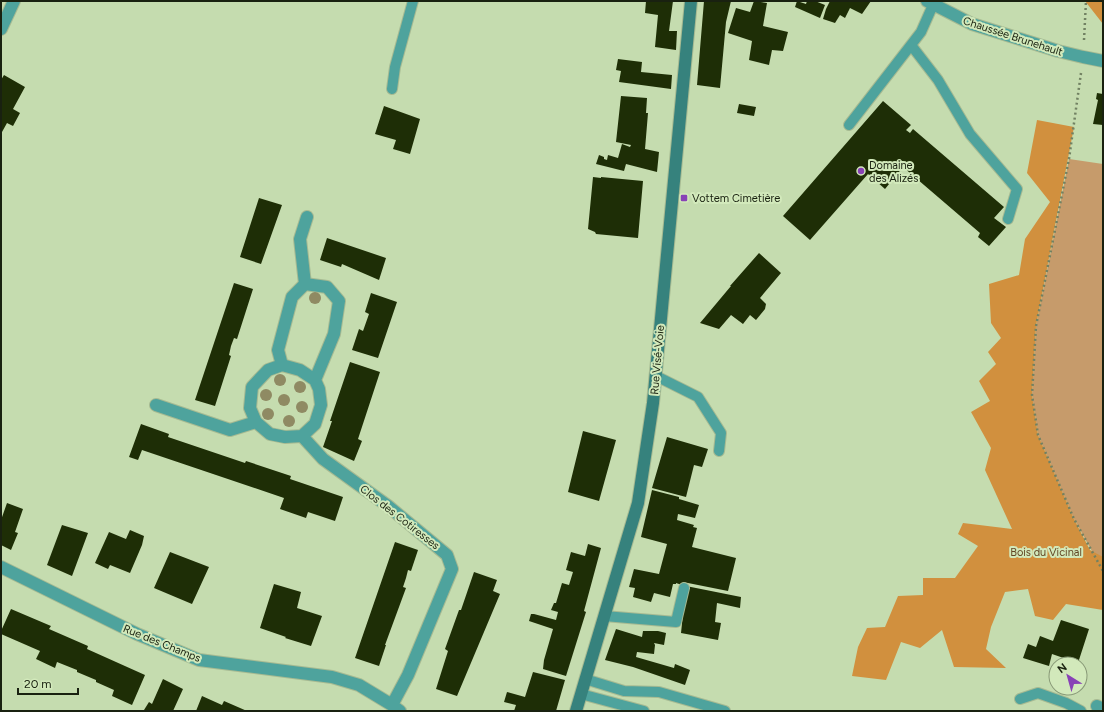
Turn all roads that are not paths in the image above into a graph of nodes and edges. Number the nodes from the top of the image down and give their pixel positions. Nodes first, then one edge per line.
1 (14, 1) edge
2 (413, 1) edge
3 (691, 1) edge
4 (930, 3) edge
5 (1, 29) edge
6 (911, 45) junction
7 (1103, 61) edge
8 (392, 89) dead end
9 (849, 125) dead end
10 (307, 217) dead end
11 (1008, 219) dead end
12 (305, 284) junction
13 (282, 365) junction
14 (656, 376) junction
15 (315, 380) junction
16 (156, 406) dead end
17 (256, 422) junction
18 (302, 436) junction
19 (719, 451) dead end
20 (1, 567) edge
21 (684, 588) dead end
22 (604, 616) junction
23 (585, 679) junction
24 (581, 694) junction
25 (1020, 699) dead end
26 (396, 708) edge
27 (576, 711) edge
28 (644, 711) edge
29 (725, 711) edge
30 (1081, 711) edge

1 - 5 street
2 - 8 lane
3 - 14 street, Rue Visé-Voie
4 - 6 lane
4 - 7 street, Chaussée Brunehault
6 - 9 lane
6 - 11 lane
10 - 12 street
12 - 13 street
12 - 15 street
13 - 15 street
13 - 17 street
14 - 19 lane
14 - 22 street, Rue Visé-Voie
15 - 18 street
16 - 17 street
17 - 18 street
18 - 26 street, Clos des Cotiresses
20 - 26 street, Rue des Champs
21 - 22 lane
22 - 23 street, Rue Visé-Voie
23 - 24 street, Rue Visé-Voie
23 - 29 lane
24 - 27 street, Rue Visé-Voie
24 - 28 lane
25 - 30 lane

